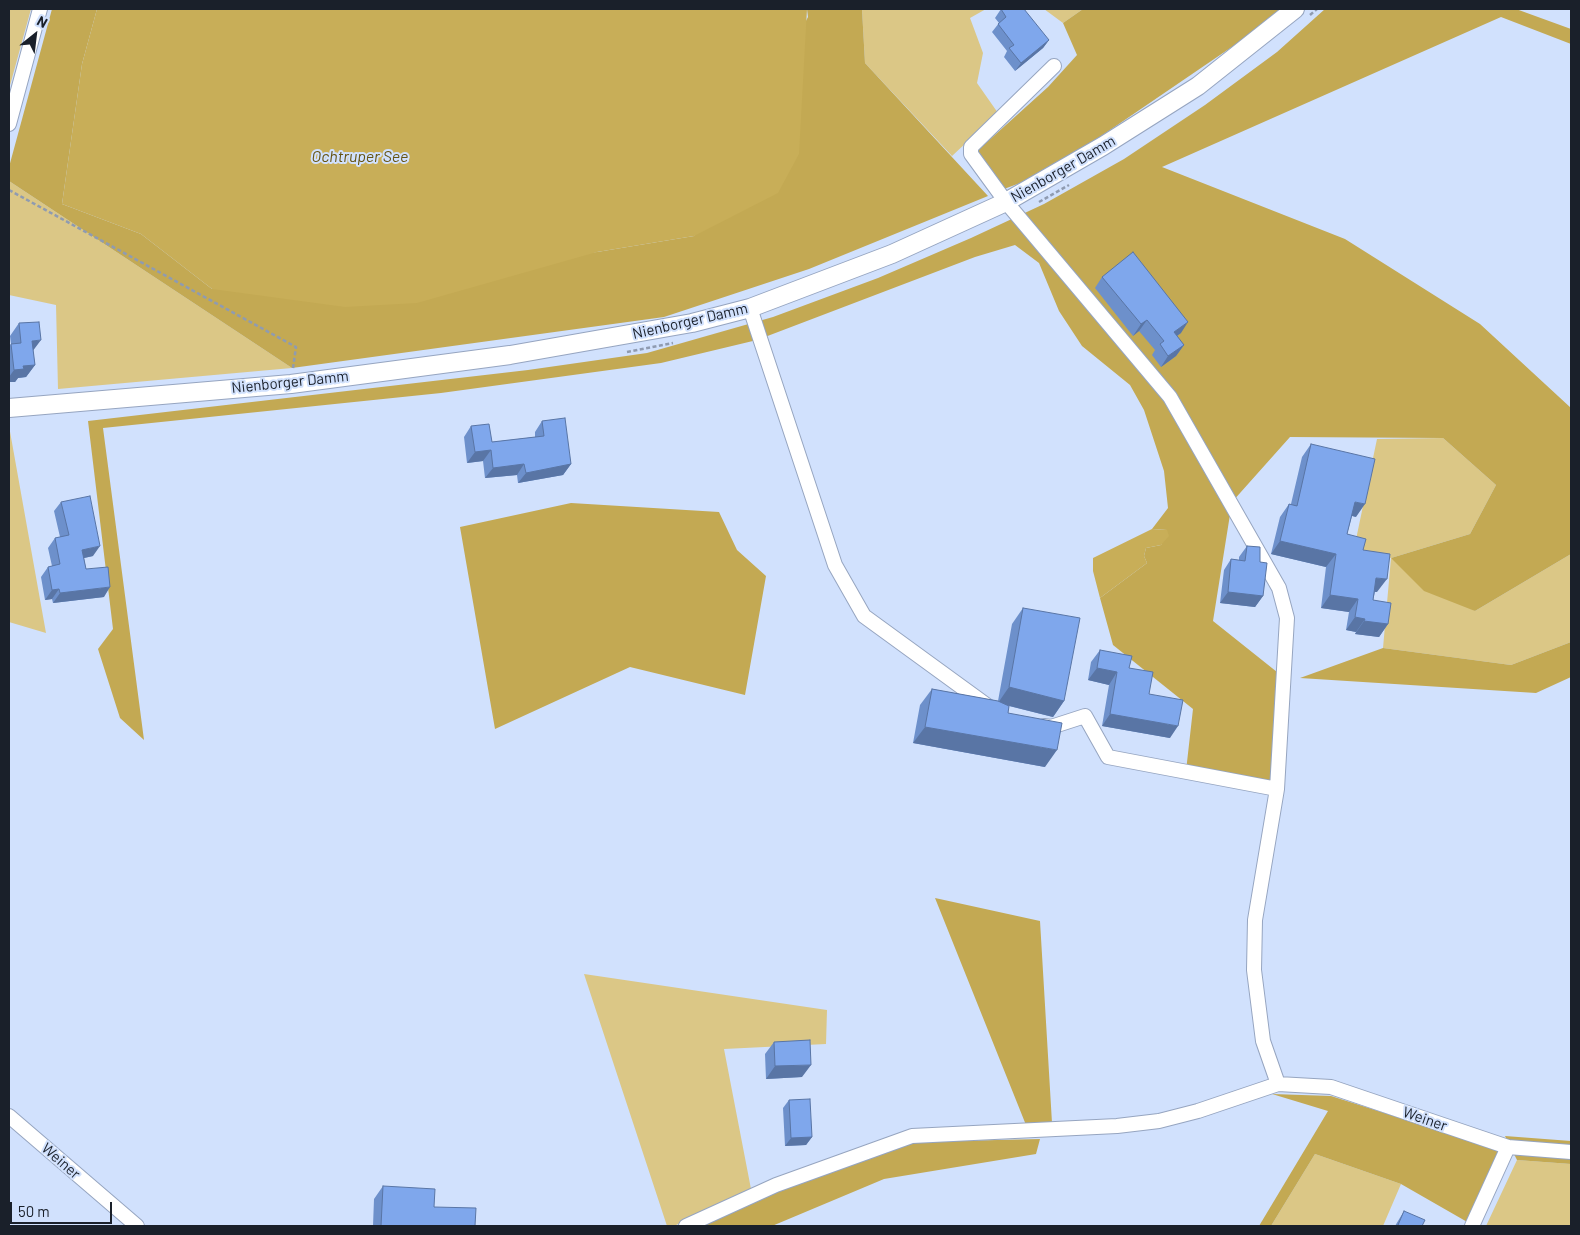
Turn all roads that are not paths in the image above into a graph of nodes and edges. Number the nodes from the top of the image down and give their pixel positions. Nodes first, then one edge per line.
1 (40, 9) edge
2 (1300, 14) edge
3 (1054, 66) dead end
4 (9, 124) edge
5 (1011, 208) junction
6 (750, 308) junction
7 (9, 408) edge
8 (1006, 715) edge
9 (1033, 722) edge
10 (1277, 790) junction
11 (1278, 1084) junction
12 (9, 1116) edge
13 (1508, 1148) junction
14 (1571, 1152) edge
15 (137, 1226) edge
16 (686, 1226) edge
17 (1472, 1226) edge

1 - 4 street
2 - 5 main road, Nienborger Damm
3 - 5 street
5 - 6 main road, Nienborger Damm
5 - 10 street
6 - 7 main road, Nienborger Damm
6 - 8 street
9 - 10 street
10 - 11 street
11 - 13 street, Weiner
11 - 16 street
12 - 15 street, Weiner
13 - 14 street, Weiner
13 - 17 street

